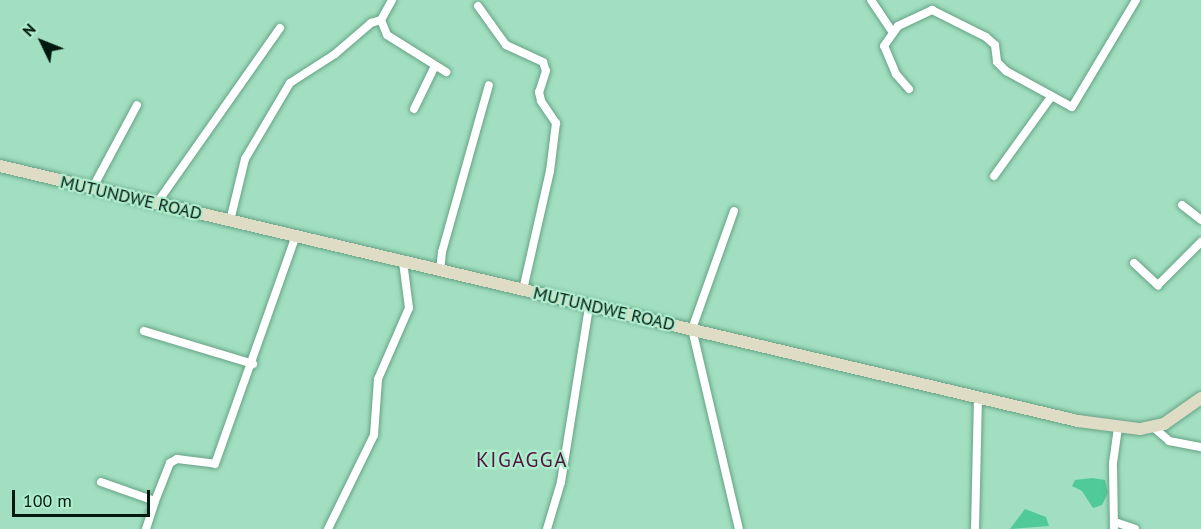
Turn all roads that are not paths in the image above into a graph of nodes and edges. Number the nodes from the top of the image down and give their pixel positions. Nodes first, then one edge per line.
1 (392, 0) edge
2 (871, 0) edge
3 (1136, 0) edge
4 (478, 6) dead end
5 (381, 20) junction
6 (280, 28) dead end
7 (892, 31) junction
8 (435, 66) junction
9 (446, 72) dead end
10 (489, 85) dead end
11 (909, 89) dead end
12 (1051, 97) junction
13 (137, 105) dead end
14 (414, 110) dead end
15 (0, 166) edge
16 (994, 176) dead end
17 (92, 189) junction
18 (157, 203) junction
19 (1182, 205) dead end
20 (734, 211) dead end
21 (1201, 220) edge
22 (230, 221) junction
23 (295, 238) junction
24 (1201, 242) edge
25 (403, 262) junction
26 (1134, 263) dead end
27 (440, 271) junction
28 (523, 290) junction
29 (589, 307) junction
30 (692, 329) junction
31 (144, 331) dead end
32 (253, 364) junction
33 (978, 398) junction
34 (1201, 398) edge
35 (1152, 426) junction
36 (1118, 429) junction
37 (1201, 447) edge
38 (101, 482) dead end
39 (155, 501) junction
40 (1115, 526) edge
41 (146, 529) edge
42 (328, 529) edge
43 (547, 529) edge
44 (739, 529) edge
45 (975, 529) edge
46 (1135, 529) edge

1 - 5 street
2 - 7 street
3 - 12 street
4 - 28 street
5 - 8 street
5 - 22 street
6 - 18 street
7 - 11 street
7 - 12 street
8 - 9 street
8 - 14 street
10 - 27 street
12 - 16 street
13 - 17 street
15 - 17 main road, MUTUNDWE ROAD
17 - 18 main road, MUTUNDWE ROAD
18 - 22 main road, MUTUNDWE ROAD
19 - 21 street
20 - 30 street
22 - 23 main road, MUTUNDWE ROAD
23 - 25 main road, MUTUNDWE ROAD
23 - 32 street
24 - 26 street
25 - 27 main road, MUTUNDWE ROAD
25 - 42 street
27 - 28 main road, MUTUNDWE ROAD
28 - 29 main road, MUTUNDWE ROAD
29 - 30 main road, MUTUNDWE ROAD
29 - 43 street
30 - 33 main road, MUTUNDWE ROAD
30 - 44 street
31 - 32 street
32 - 39 street
33 - 36 main road, MUTUNDWE ROAD
33 - 45 street
34 - 35 main road, MUTUNDWE ROAD
35 - 36 main road, MUTUNDWE ROAD
35 - 37 street
36 - 40 street
38 - 39 street
39 - 41 street
40 - 46 street

